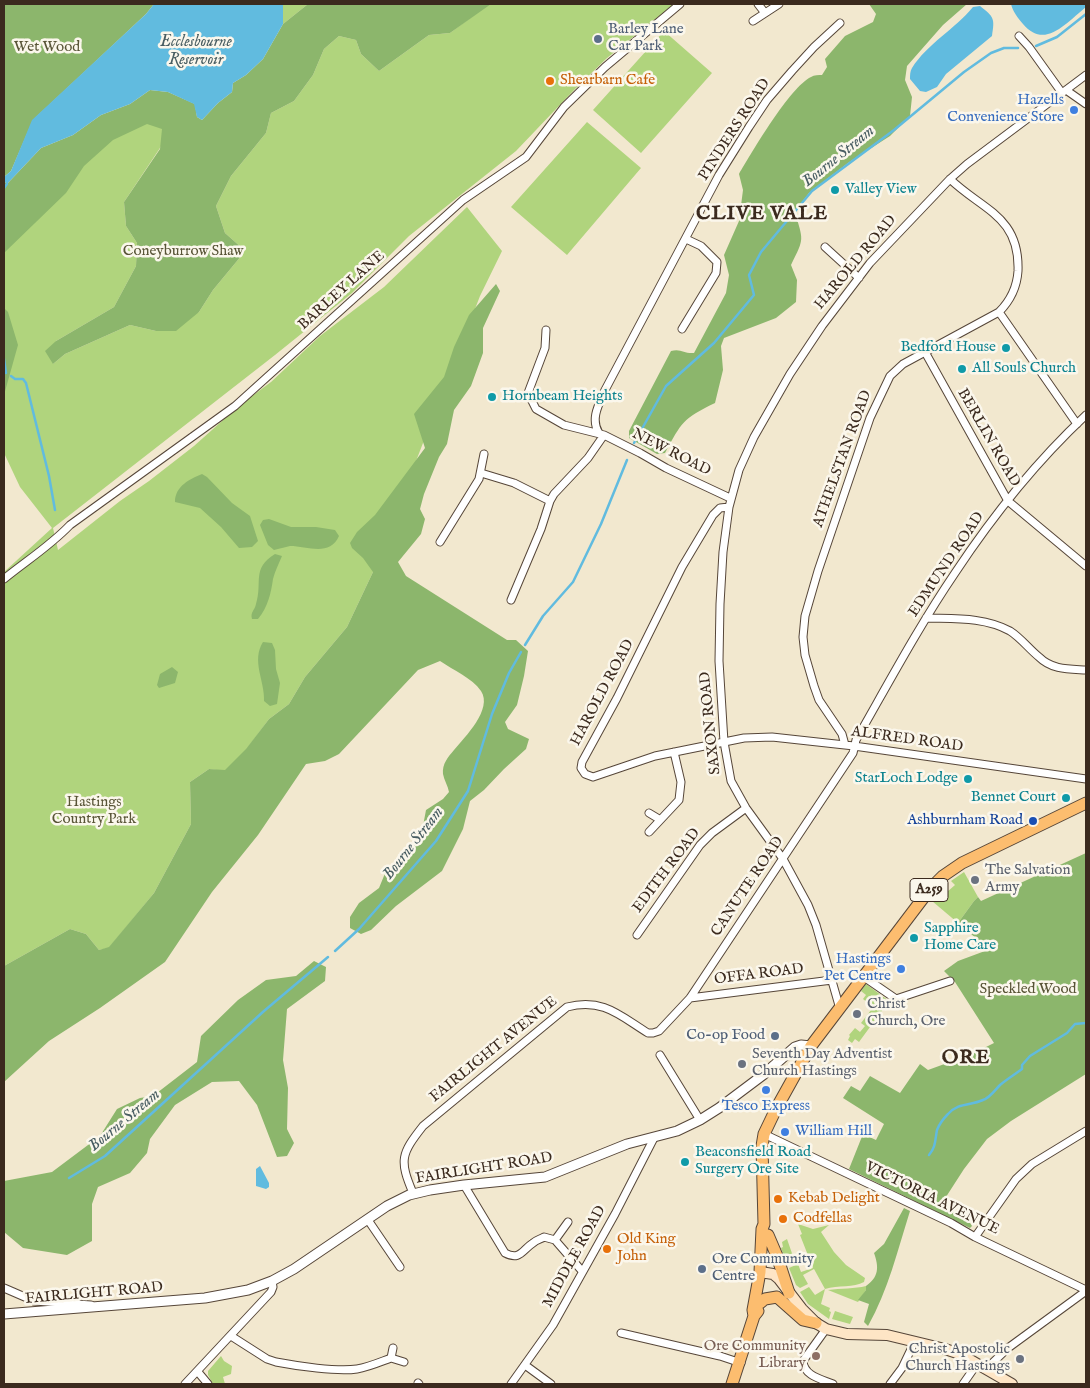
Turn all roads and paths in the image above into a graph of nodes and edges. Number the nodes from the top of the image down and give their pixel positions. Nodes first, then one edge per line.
1 (680, 4) edge
2 (758, 4) edge
3 (779, 4) edge
4 (765, 13) junction
5 (753, 21) dead end
6 (840, 23) dead end
7 (1019, 36) dead end
8 (1086, 75) edge
9 (1064, 92) junction
10 (1086, 104) edge
11 (950, 179) junction
12 (686, 239) junction
13 (825, 247) dead end
14 (859, 278) junction
15 (999, 312) junction
16 (682, 329) dead end
17 (546, 330) dead end
18 (925, 352) junction
19 (1086, 416) edge
20 (1077, 424) junction
21 (602, 434) junction
22 (484, 454) dead end
23 (481, 472) junction
24 (730, 498) junction
25 (550, 501) junction
26 (1008, 501) junction
27 (729, 507) junction
28 (440, 542) dead end
29 (1086, 566) edge
30 (4, 579) edge
31 (511, 600) dead end
32 (926, 618) junction
33 (1086, 670) edge
34 (724, 742) junction
35 (845, 745) junction
36 (854, 746) junction
37 (674, 752) junction
38 (1086, 779) edge
39 (1086, 803) edge
40 (746, 808) junction
41 (649, 813) dead end
42 (659, 820) junction
43 (649, 832) dead end
44 (783, 859) junction
45 (637, 935) dead end
46 (864, 976) junction
47 (832, 980) junction
48 (950, 982) dead end
49 (690, 998) junction
50 (840, 1009) junction
51 (653, 1034) joint
52 (811, 1046) junction
53 (660, 1055) dead end
54 (700, 1120) junction
55 (1086, 1132) edge
56 (764, 1134) junction
57 (654, 1138) junction
58 (464, 1185) junction
59 (413, 1194) junction
60 (368, 1220) junction
61 (568, 1222) dead end
62 (766, 1230) junction
63 (975, 1237) junction
64 (555, 1240) junction
65 (400, 1268) dead end
66 (582, 1271) junction
67 (763, 1272) junction
68 (272, 1281) junction
69 (4, 1288) edge
70 (1086, 1290) edge
71 (789, 1293) junction
72 (760, 1303) junction
73 (101, 1306) junction
74 (4, 1314) edge
75 (754, 1316) junction
76 (821, 1326) junction
77 (620, 1333) dead end
78 (231, 1336) junction
79 (915, 1341) junction
80 (393, 1348) dead end
81 (391, 1358) junction
82 (404, 1362) dead end
83 (740, 1363) junction
84 (525, 1364) junction
85 (981, 1367) junction
86 (198, 1372) junction
87 (185, 1384) edge
88 (208, 1384) edge
89 (511, 1384) edge
90 (551, 1384) edge
91 (732, 1384) edge
92 (833, 1384) edge
93 (890, 1384) edge
94 (963, 1384) edge
95 (1012, 1384) edge

1 - 30 street, BARLEY LANE
2 - 4 street
3 - 4 street
4 - 5 street
6 - 12 street, PINDERS ROAD
7 - 9 street
8 - 9 street, HAROLD ROAD
9 - 10 street
9 - 11 street, HAROLD ROAD
11 - 14 street, HAROLD ROAD
11 - 15 street, ATHELSTAN ROAD
12 - 16 street
12 - 21 street, PINDERS ROAD
13 - 14 street
14 - 24 street, HAROLD ROAD
15 - 18 street, ATHELSTAN ROAD
15 - 20 street
17 - 21 street, NEW ROAD
18 - 26 street, BERLIN ROAD
18 - 35 street, ATHELSTAN ROAD
19 - 20 street, EDMUND ROAD
20 - 26 street, EDMUND ROAD
21 - 24 street, NEW ROAD
21 - 25 street
22 - 23 street
23 - 25 street
23 - 28 street
24 - 27 street, SAXON ROAD
25 - 31 street
26 - 29 street, BERLIN ROAD
26 - 32 street, EDMUND ROAD
27 - 34 street, SAXON ROAD
27 - 37 street, HAROLD ROAD
32 - 33 street
32 - 36 street, EDMUND ROAD
34 - 35 street, ALFRED ROAD
34 - 37 street, HAROLD ROAD
34 - 40 street, SAXON ROAD
35 - 36 street, ALFRED ROAD
36 - 38 street, ALFRED ROAD
36 - 44 street, CANUTE ROAD
37 - 42 street
39 - 46 highway, A259
40 - 44 street, SAXON ROAD
40 - 45 street, EDITH ROAD
41 - 42 street
42 - 43 street
44 - 47 street, SAXON ROAD
44 - 49 street, CANUTE ROAD
46 - 48 street
46 - 50 highway, A259
47 - 49 street, OFFA ROAD
47 - 50 street, SAXON ROAD
49 - 51 street, CANUTE ROAD
50 - 52 highway, A259
51 - 59 street, FAIRLIGHT AVENUE
52 - 54 street, FAIRLIGHT ROAD
52 - 56 highway, A259
53 - 54 street
54 - 57 street, FAIRLIGHT ROAD
55 - 63 street
56 - 62 highway, A259
56 - 63 street, VICTORIA AVENUE
57 - 58 street, FAIRLIGHT ROAD
57 - 66 street, MIDDLE ROAD
58 - 59 street, FAIRLIGHT ROAD
58 - 64 street
59 - 60 street, FAIRLIGHT ROAD
60 - 65 street
60 - 68 street, FAIRLIGHT ROAD
61 - 64 street
62 - 67 highway, A259
62 - 71 highway
63 - 70 street, VICTORIA AVENUE
64 - 66 street
66 - 84 street, MIDDLE ROAD
67 - 71 main road
67 - 72 highway, A259
67 - 75 highway, A259
68 - 73 street, FAIRLIGHT ROAD
68 - 78 street
69 - 73 street
70 - 85 street
71 - 76 main road
72 - 75 highway, A259
72 - 76 highway
73 - 74 street, FAIRLIGHT ROAD
75 - 83 highway, A259
76 - 79 main road
76 - 92 street
77 - 83 street
78 - 81 street
78 - 86 street
79 - 85 main road
79 - 93 street
80 - 81 street
81 - 82 street
83 - 91 highway, A259
84 - 89 street, MIDDLE ROAD
84 - 90 street
85 - 94 street
85 - 95 main road
86 - 87 street
86 - 88 street

